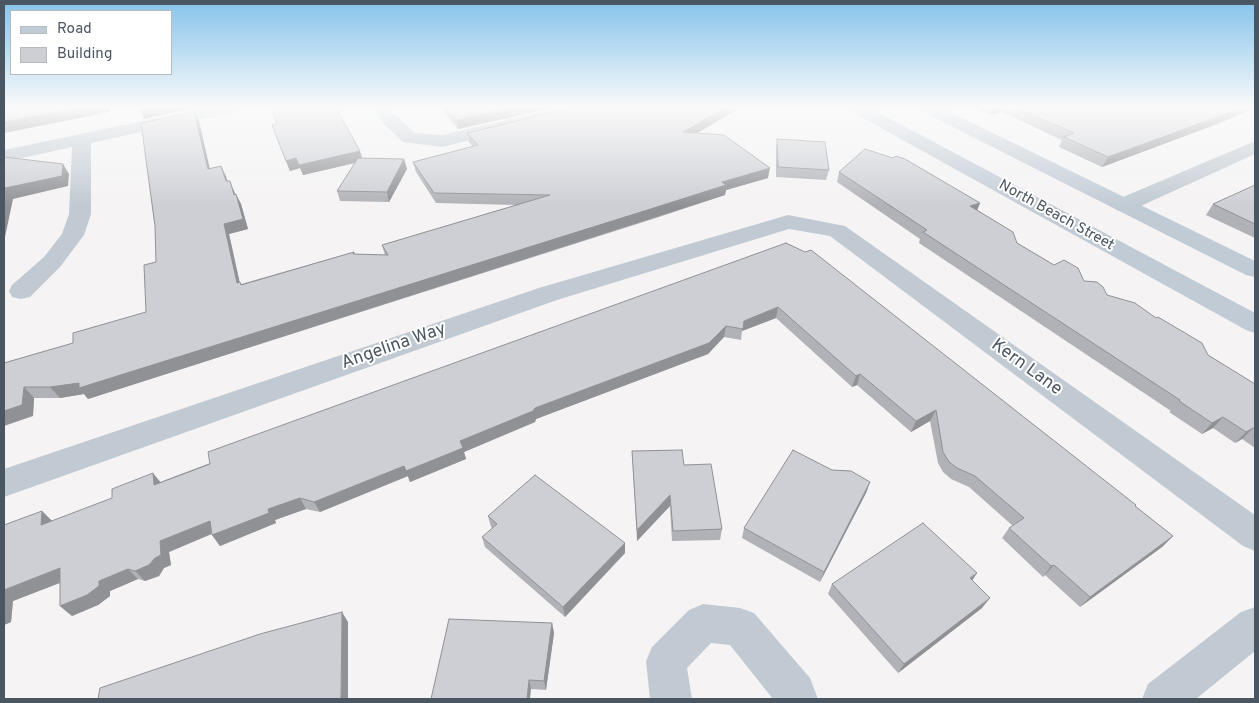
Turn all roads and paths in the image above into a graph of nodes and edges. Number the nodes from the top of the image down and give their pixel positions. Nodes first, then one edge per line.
1 (70, 141) edge
2 (82, 141) edge
3 (918, 141) edge
4 (995, 141) edge
5 (1255, 147) edge
6 (4, 156) edge
7 (1124, 205) junction
8 (788, 222) joint
9 (1255, 270) edge
10 (21, 291) dead end
11 (1255, 324) edge
12 (4, 483) edge
13 (1255, 535) edge
14 (1255, 626) edge
15 (671, 699) edge
16 (797, 699) edge
17 (1163, 699) edge

1 - 6 street
2 - 10 street
3 - 11 main road, North Beach Street
4 - 7 main road
5 - 7 street
7 - 9 main road
8 - 12 street, Angelina Way
8 - 13 street, Kern Lane
14 - 17 street
15 - 16 street

